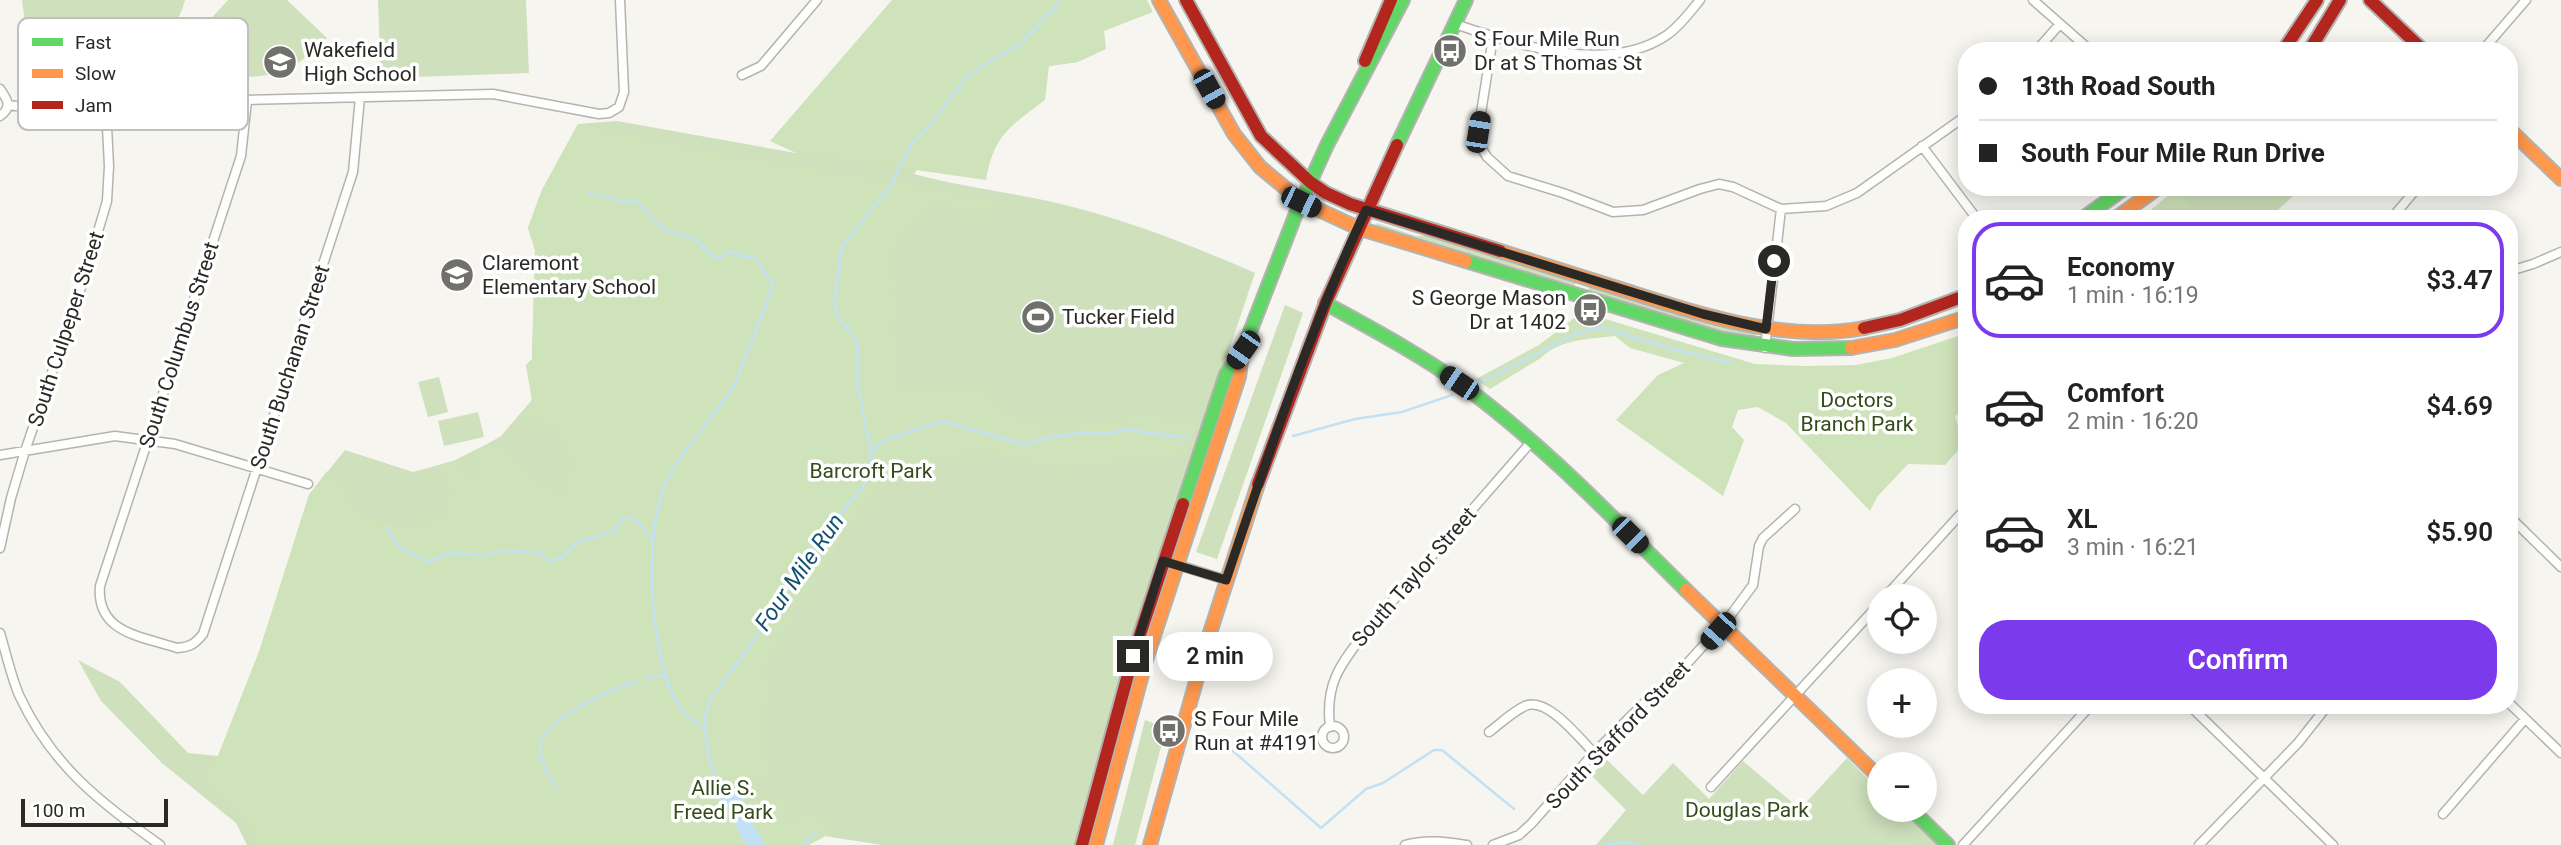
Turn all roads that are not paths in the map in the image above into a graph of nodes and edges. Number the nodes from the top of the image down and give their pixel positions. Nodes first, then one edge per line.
1 (620, 0) edge
2 (817, 0) edge
3 (1159, 0) edge
4 (1186, 0) edge
5 (1391, 0) edge
6 (1403, 0) edge
7 (1466, 0) edge
8 (1700, 0) edge
9 (2033, 0) edge
10 (2317, 0) edge
11 (2340, 0) edge
12 (2370, 0) edge
13 (2526, 0) edge
14 (1455, 24) junction
15 (2060, 24) junction
16 (1493, 37) junction
17 (2044, 42) edge
18 (2081, 42) edge
19 (2289, 42) edge
20 (2314, 42) edge
21 (2414, 42) edge
22 (2490, 42) edge
23 (742, 75) dead end
24 (1359, 80) junction
25 (1, 91) edge
26 (360, 97) junction
27 (248, 102) edge
28 (8, 105) junction
29 (18, 106) edge
30 (0, 116) edge
31 (1958, 121) edge
32 (107, 130) edge
33 (244, 130) edge
34 (2518, 138) edge
35 (1923, 146) junction
36 (2561, 179) edge
37 (1310, 182) junction
38 (1958, 193) edge
39 (2114, 196) edge
40 (2147, 196) edge
41 (2411, 196) edge
42 (1301, 202) junction
43 (1781, 209) junction
44 (1366, 210) junction
45 (2094, 210) edge
46 (2127, 210) edge
47 (2399, 210) edge
48 (1358, 228) junction
49 (2561, 252) edge
50 (2518, 268) edge
51 (1585, 278) junction
52 (1579, 296) junction
53 (1958, 298) edge
54 (1325, 303) junction
55 (1958, 320) edge
56 (1766, 329) junction
57 (1765, 348) junction
58 (1243, 350) junction
59 (147, 439) junction
60 (1531, 442) junction
61 (25, 451) junction
62 (0, 455) edge
63 (257, 468) junction
64 (308, 484) dead end
65 (1795, 509) dead end
66 (1958, 517) edge
67 (2518, 525) edge
68 (0, 548) edge
69 (1163, 561) junction
70 (1176, 565) junction
71 (2561, 567) edge
72 (1226, 580) junction
73 (1897, 584) edge
74 (1867, 617) edge
75 (1722, 626) junction
76 (0, 634) edge
77 (203, 634) joint
78 (1795, 696) junction
79 (2518, 712) edge
80 (2083, 714) edge
81 (2198, 714) edge
82 (2321, 714) edge
83 (2525, 719) junction
84 (1330, 727) dead end
85 (1489, 732) dead end
86 (1594, 753) junction
87 (2561, 753) edge
88 (1867, 765) edge
89 (2265, 777) junction
90 (1711, 787) dead end
91 (2443, 814) dead end
92 (1924, 822) edge
93 (160, 845) edge
94 (1082, 845) edge
95 (1096, 845) edge
96 (1150, 845) edge
97 (1405, 845) edge
98 (1467, 845) edge
99 (1493, 845) edge
100 (1948, 845) edge
101 (1963, 845) edge
102 (2199, 845) edge
103 (2333, 845) edge

1 - 26 street
2 - 23 street
3 - 42 main road
4 - 37 main road
5 - 24 main road
6 - 24 main road
7 - 14 main road
8 - 16 street
9 - 15 street
10 - 19 main road
11 - 20 main road
12 - 21 main road
13 - 22 street
14 - 16 street
14 - 44 main road
15 - 17 street
15 - 18 street
16 - 43 street
24 - 37 main road
25 - 28 street
26 - 27 street
26 - 63 street, South Buchanan Street
28 - 29 street
28 - 30 street
31 - 35 street
32 - 61 street, South Culpeper Street
33 - 59 street, South Columbus Street
34 - 36 main road
35 - 38 street
35 - 43 street
37 - 42 main road
37 - 44 main road
39 - 45 main road
40 - 46 main road
41 - 47 street
42 - 48 main road
42 - 58 main road
43 - 56 street
44 - 48 main road
44 - 51 main road
48 - 52 main road
48 - 54 main road
49 - 50 street
51 - 52 main road
51 - 56 main road
52 - 57 main road
53 - 56 main road
54 - 60 main road
54 - 72 main road
55 - 57 main road
56 - 57 street
58 - 69 main road
58 - 70 main road
59 - 61 street
59 - 63 street
59 - 77 street, South Columbus Street
60 - 75 main road
60 - 84 street, South Taylor Street
61 - 62 street
61 - 68 street, South Culpeper Street
63 - 64 street
63 - 77 street, South Buchanan Street
65 - 75 street, South Stafford Street
66 - 73 street
67 - 71 street
69 - 70 street
69 - 94 main road
70 - 72 street
70 - 95 main road
72 - 96 main road
74 - 78 street
75 - 78 main road
75 - 86 street, South Stafford Street
76 - 93 street
78 - 88 main road
78 - 90 street
79 - 83 street
80 - 101 street
81 - 89 street
82 - 89 street
83 - 87 street
83 - 91 street
85 - 86 street
86 - 99 street, South Stafford Street
89 - 102 street
89 - 103 street
92 - 100 main road
97 - 98 street

